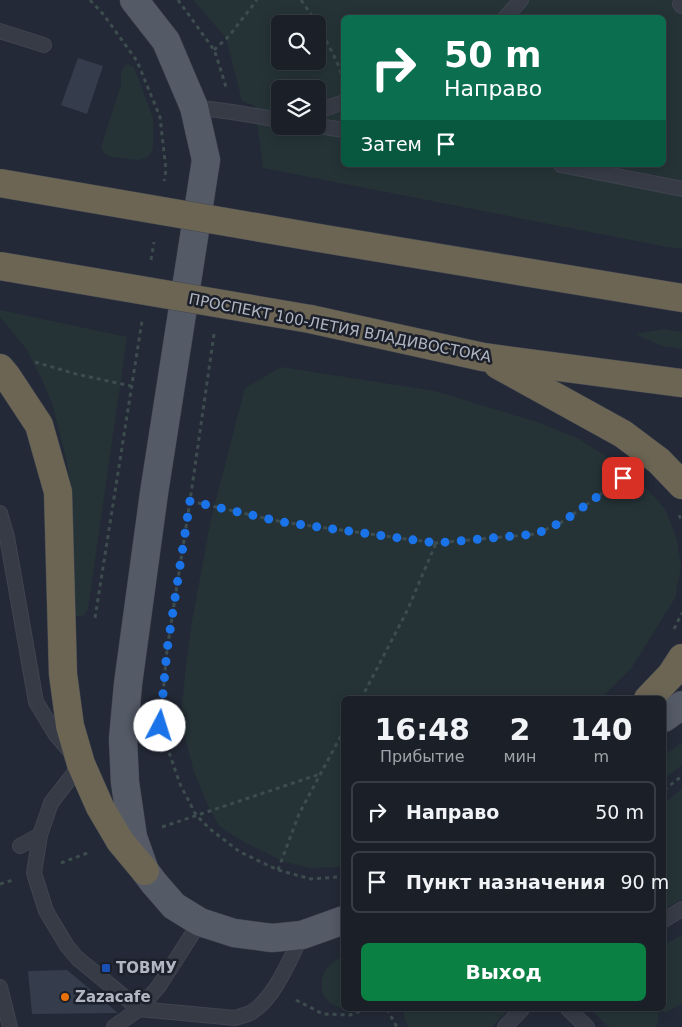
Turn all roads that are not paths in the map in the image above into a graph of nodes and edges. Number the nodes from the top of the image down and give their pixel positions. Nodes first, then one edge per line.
1 (134, 0) edge
2 (521, 0) edge
3 (508, 15) edge
4 (0, 31) edge
5 (44, 45) dead end
6 (341, 103) edge
7 (194, 107) junction
8 (326, 108) edge
9 (271, 118) edge
10 (326, 127) edge
11 (341, 130) edge
12 (571, 167) edge
13 (0, 183) edge
14 (682, 189) edge
15 (0, 266) edge
16 (682, 298) edge
17 (483, 357) junction
18 (0, 368) edge
19 (682, 383) edge
20 (682, 485) edge
21 (0, 513) edge
22 (682, 658) edge
23 (651, 696) edge
24 (682, 706) edge
25 (666, 717) edge
26 (81, 764) junction
27 (40, 835) junction
28 (20, 846) dead end
29 (145, 871) junction
30 (682, 909) edge
31 (666, 919) edge
32 (341, 921) edge
33 (200, 922) junction
34 (302, 936) junction
35 (0, 987) edge
36 (139, 1009) junction
37 (520, 1011) edge
38 (570, 1011) edge
39 (10, 1027) edge
40 (114, 1027) edge
41 (505, 1027) edge
42 (587, 1027) edge

1 - 7 main road
2 - 3 lane
4 - 5 lane
6 - 8 lane
7 - 9 lane
7 - 29 main road
10 - 11 lane
12 - 14 lane
13 - 16 highway, bridge
15 - 17 highway, ПРОСПЕКТ 100-ЛЕТИЯ ВЛАДИВОСТОКА, bridge
17 - 19 highway, ПРОСПЕКТ 100-ЛЕТИЯ ВЛАДИВОСТОКА
17 - 20 highway
18 - 26 highway
21 - 26 lane
22 - 23 highway
24 - 25 main road
26 - 27 lane
26 - 29 highway
27 - 28 lane
27 - 36 lane
29 - 33 main road
30 - 31 lane
32 - 34 main road
33 - 34 main road
33 - 36 lane
34 - 36 lane
35 - 39 lane
36 - 40 lane
37 - 41 lane
38 - 42 lane

